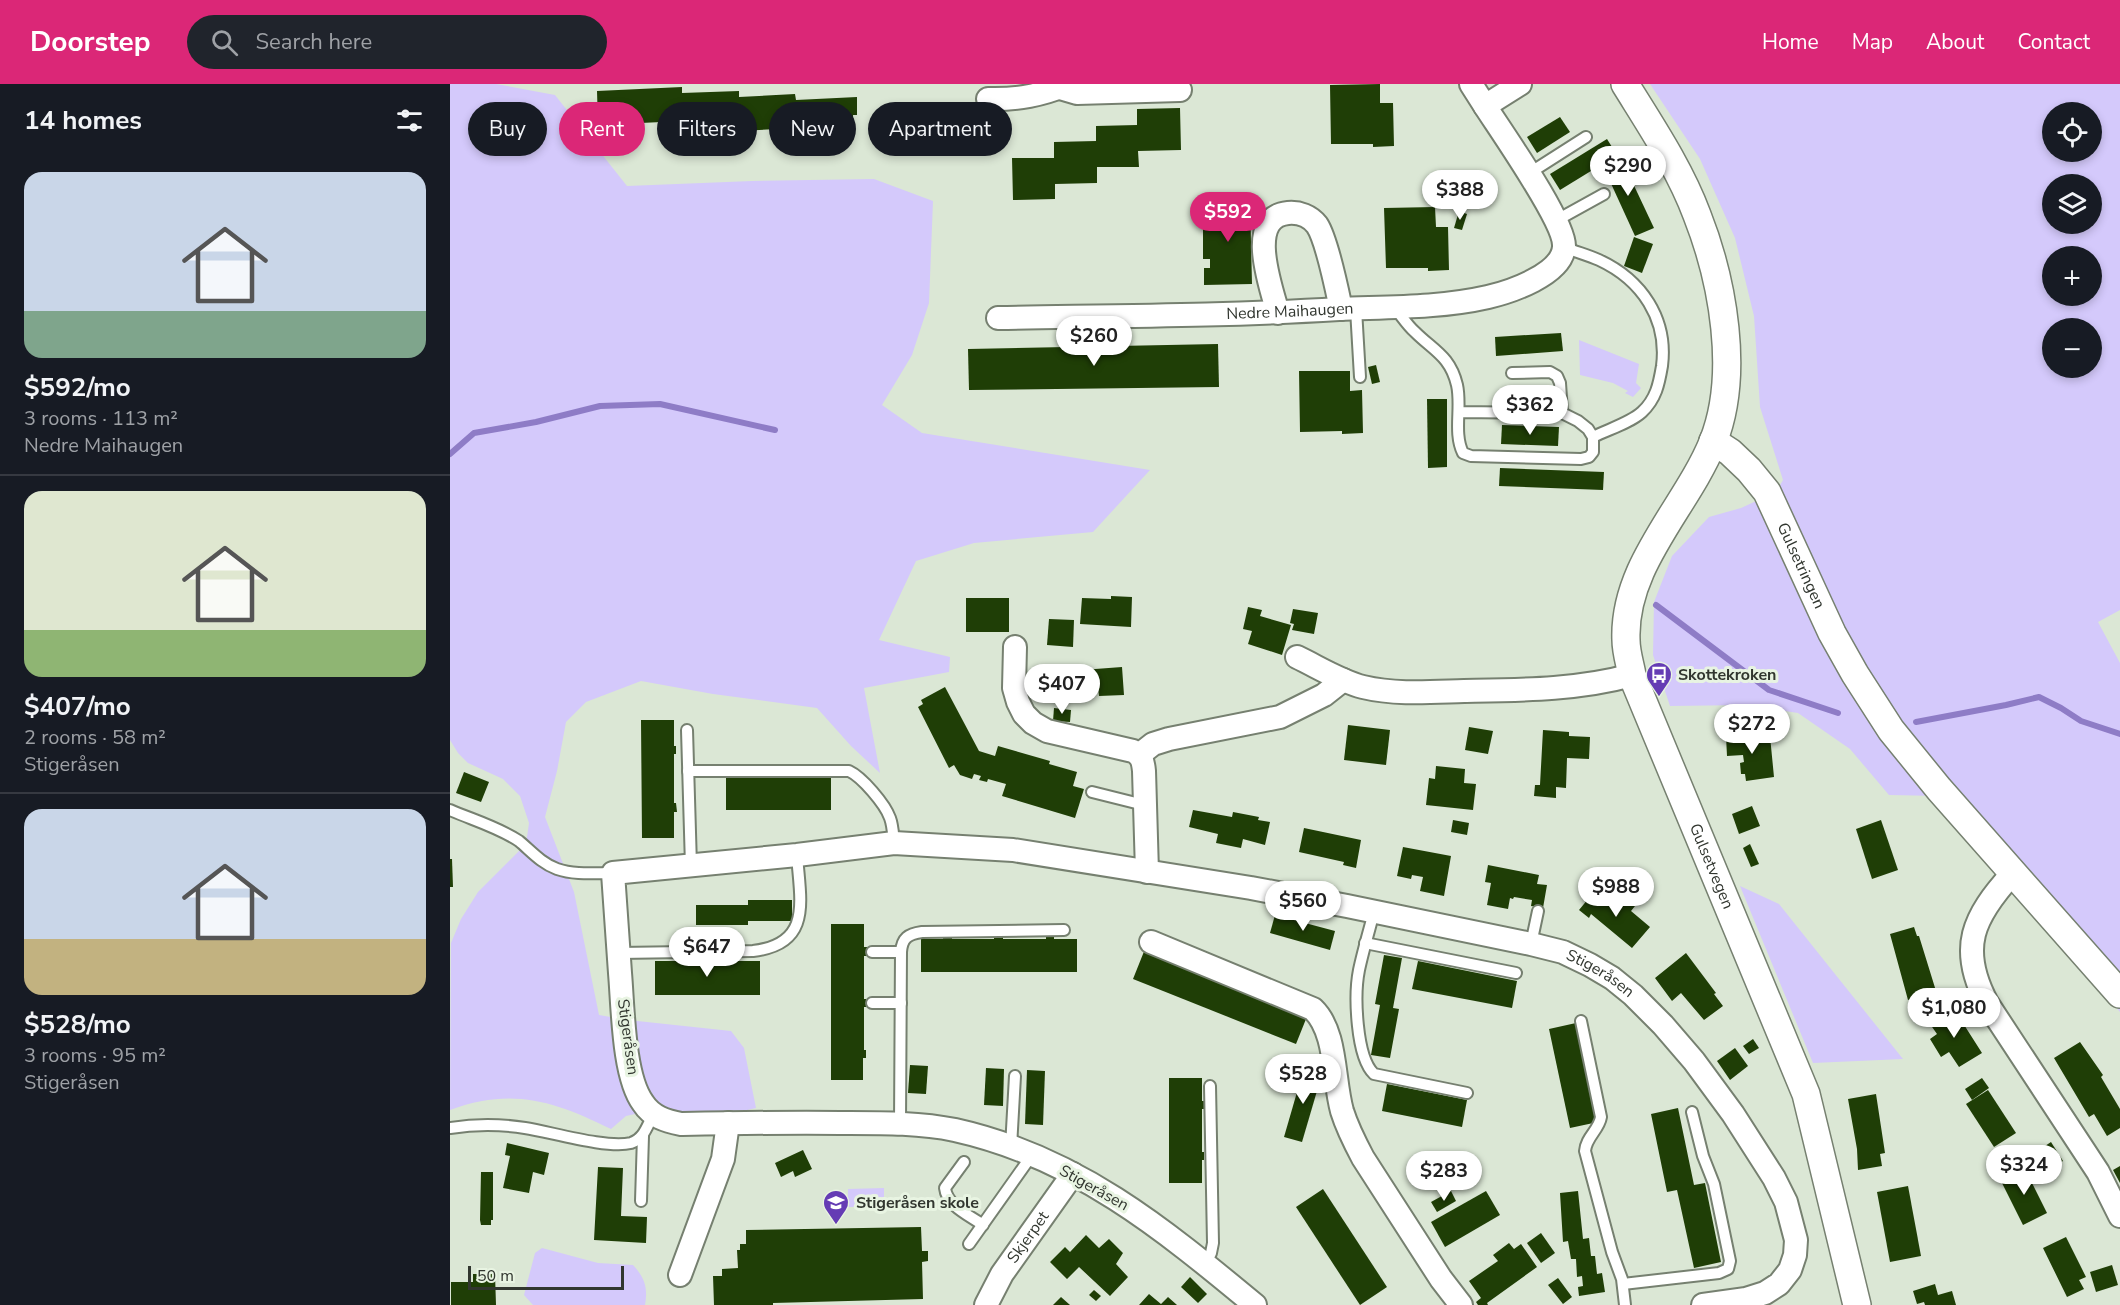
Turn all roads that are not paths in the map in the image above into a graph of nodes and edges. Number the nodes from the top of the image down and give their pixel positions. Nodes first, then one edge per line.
1 (1472, 84) edge
2 (1520, 84) edge
3 (1625, 84) edge
4 (1064, 86) edge
5 (1180, 90) dead end
6 (988, 99) dead end
7 (1485, 106) junction
8 (1586, 137) dead end
9 (1528, 174) junction
10 (1604, 195) dead end
11 (1557, 220) junction
12 (1564, 248) junction
13 (1394, 307) junction
14 (1348, 309) junction
15 (1278, 313) junction
16 (998, 318) dead end
17 (1512, 373) dead end
18 (1360, 377) dead end
19 (1459, 412) junction
20 (1562, 413) junction
21 (1593, 437) junction
22 (1713, 441) junction
23 (1015, 647) dead end
24 (1297, 657) dead end
25 (1632, 675) junction
26 (1343, 680) junction
27 (687, 730) dead end
28 (1139, 755) junction
29 (688, 771) junction
30 (1092, 792) dead end
31 (1144, 804) junction
32 (450, 810) edge
33 (894, 843) junction
34 (797, 855) junction
35 (691, 866) junction
36 (1147, 872) junction
37 (613, 873) junction
38 (2012, 874) junction
39 (1538, 910) dead end
40 (1374, 912) junction
41 (1064, 930) dead end
42 (1150, 942) dead end
43 (1365, 943) junction
44 (1531, 944) junction
45 (872, 952) dead end
46 (901, 952) junction
47 (619, 953) junction
48 (1516, 973) dead end
49 (2120, 994) edge
50 (872, 1003) dead end
51 (901, 1003) junction
52 (1581, 1021) dead end
53 (1015, 1076) dead end
54 (1210, 1086) dead end
55 (1467, 1093) dead end
56 (1692, 1112) dead end
57 (653, 1115) junction
58 (728, 1123) junction
59 (900, 1124) junction
60 (450, 1128) edge
61 (643, 1136) junction
62 (1011, 1147) junction
63 (1032, 1155) junction
64 (964, 1162) dead end
65 (1073, 1174) junction
66 (641, 1201) dead end
67 (2120, 1216) edge
68 (983, 1225) junction
69 (969, 1244) dead end
70 (1205, 1265) junction
71 (680, 1275) dead end
72 (1623, 1284) junction
73 (985, 1305) edge
74 (1255, 1305) edge
75 (1461, 1305) edge
76 (1625, 1305) edge
77 (1703, 1305) edge
78 (1857, 1305) edge

1 - 7 street
2 - 7 street
3 - 22 street
4 - 5 street
4 - 6 street
7 - 9 street
8 - 9 lane
9 - 11 street
10 - 11 lane
11 - 12 street
12 - 13 street, Nedre Maihaugen
12 - 21 lane
13 - 14 street, Nedre Maihaugen
13 - 19 lane
14 - 15 street, Nedre Maihaugen
14 - 15 street
14 - 18 lane
15 - 16 street, Nedre Maihaugen
17 - 20 lane
19 - 20 lane
19 - 21 lane
20 - 21 lane
22 - 25 street, Gulsetvegen
22 - 38 street, Gulsetringen
23 - 28 street
24 - 26 street
25 - 26 street
25 - 78 street, Gulsetvegen
26 - 28 street
27 - 29 lane
28 - 31 street
29 - 33 lane
29 - 35 lane
30 - 31 lane
31 - 36 street
32 - 37 lane
33 - 34 street, Stigeråsen
33 - 36 street, Stigeråsen
34 - 35 street, Stigeråsen
34 - 47 lane
35 - 37 street, Stigeråsen
36 - 40 street, Stigeråsen
37 - 47 street, Stigeråsen
38 - 49 street, Gulsetringen
38 - 67 street
39 - 44 lane
40 - 43 lane
40 - 44 street, Stigeråsen
41 - 46 lane
42 - 75 street
43 - 48 lane
43 - 55 lane
44 - 77 street, Stigeråsen
45 - 46 lane
46 - 51 lane
47 - 57 street, Stigeråsen
50 - 51 lane
51 - 59 lane
52 - 72 lane
53 - 62 lane
54 - 70 lane
56 - 72 lane
57 - 58 street, Stigeråsen
57 - 61 lane
58 - 59 street, Stigeråsen
58 - 71 street
59 - 62 street, Stigeråsen
60 - 61 lane
61 - 66 lane
62 - 63 street, Stigeråsen
63 - 65 street, Stigeråsen
63 - 68 lane
64 - 68 lane
65 - 70 street, Stigeråsen
65 - 73 street, Skjerpet
68 - 69 lane
70 - 74 street, Stigeråsen
72 - 76 lane

